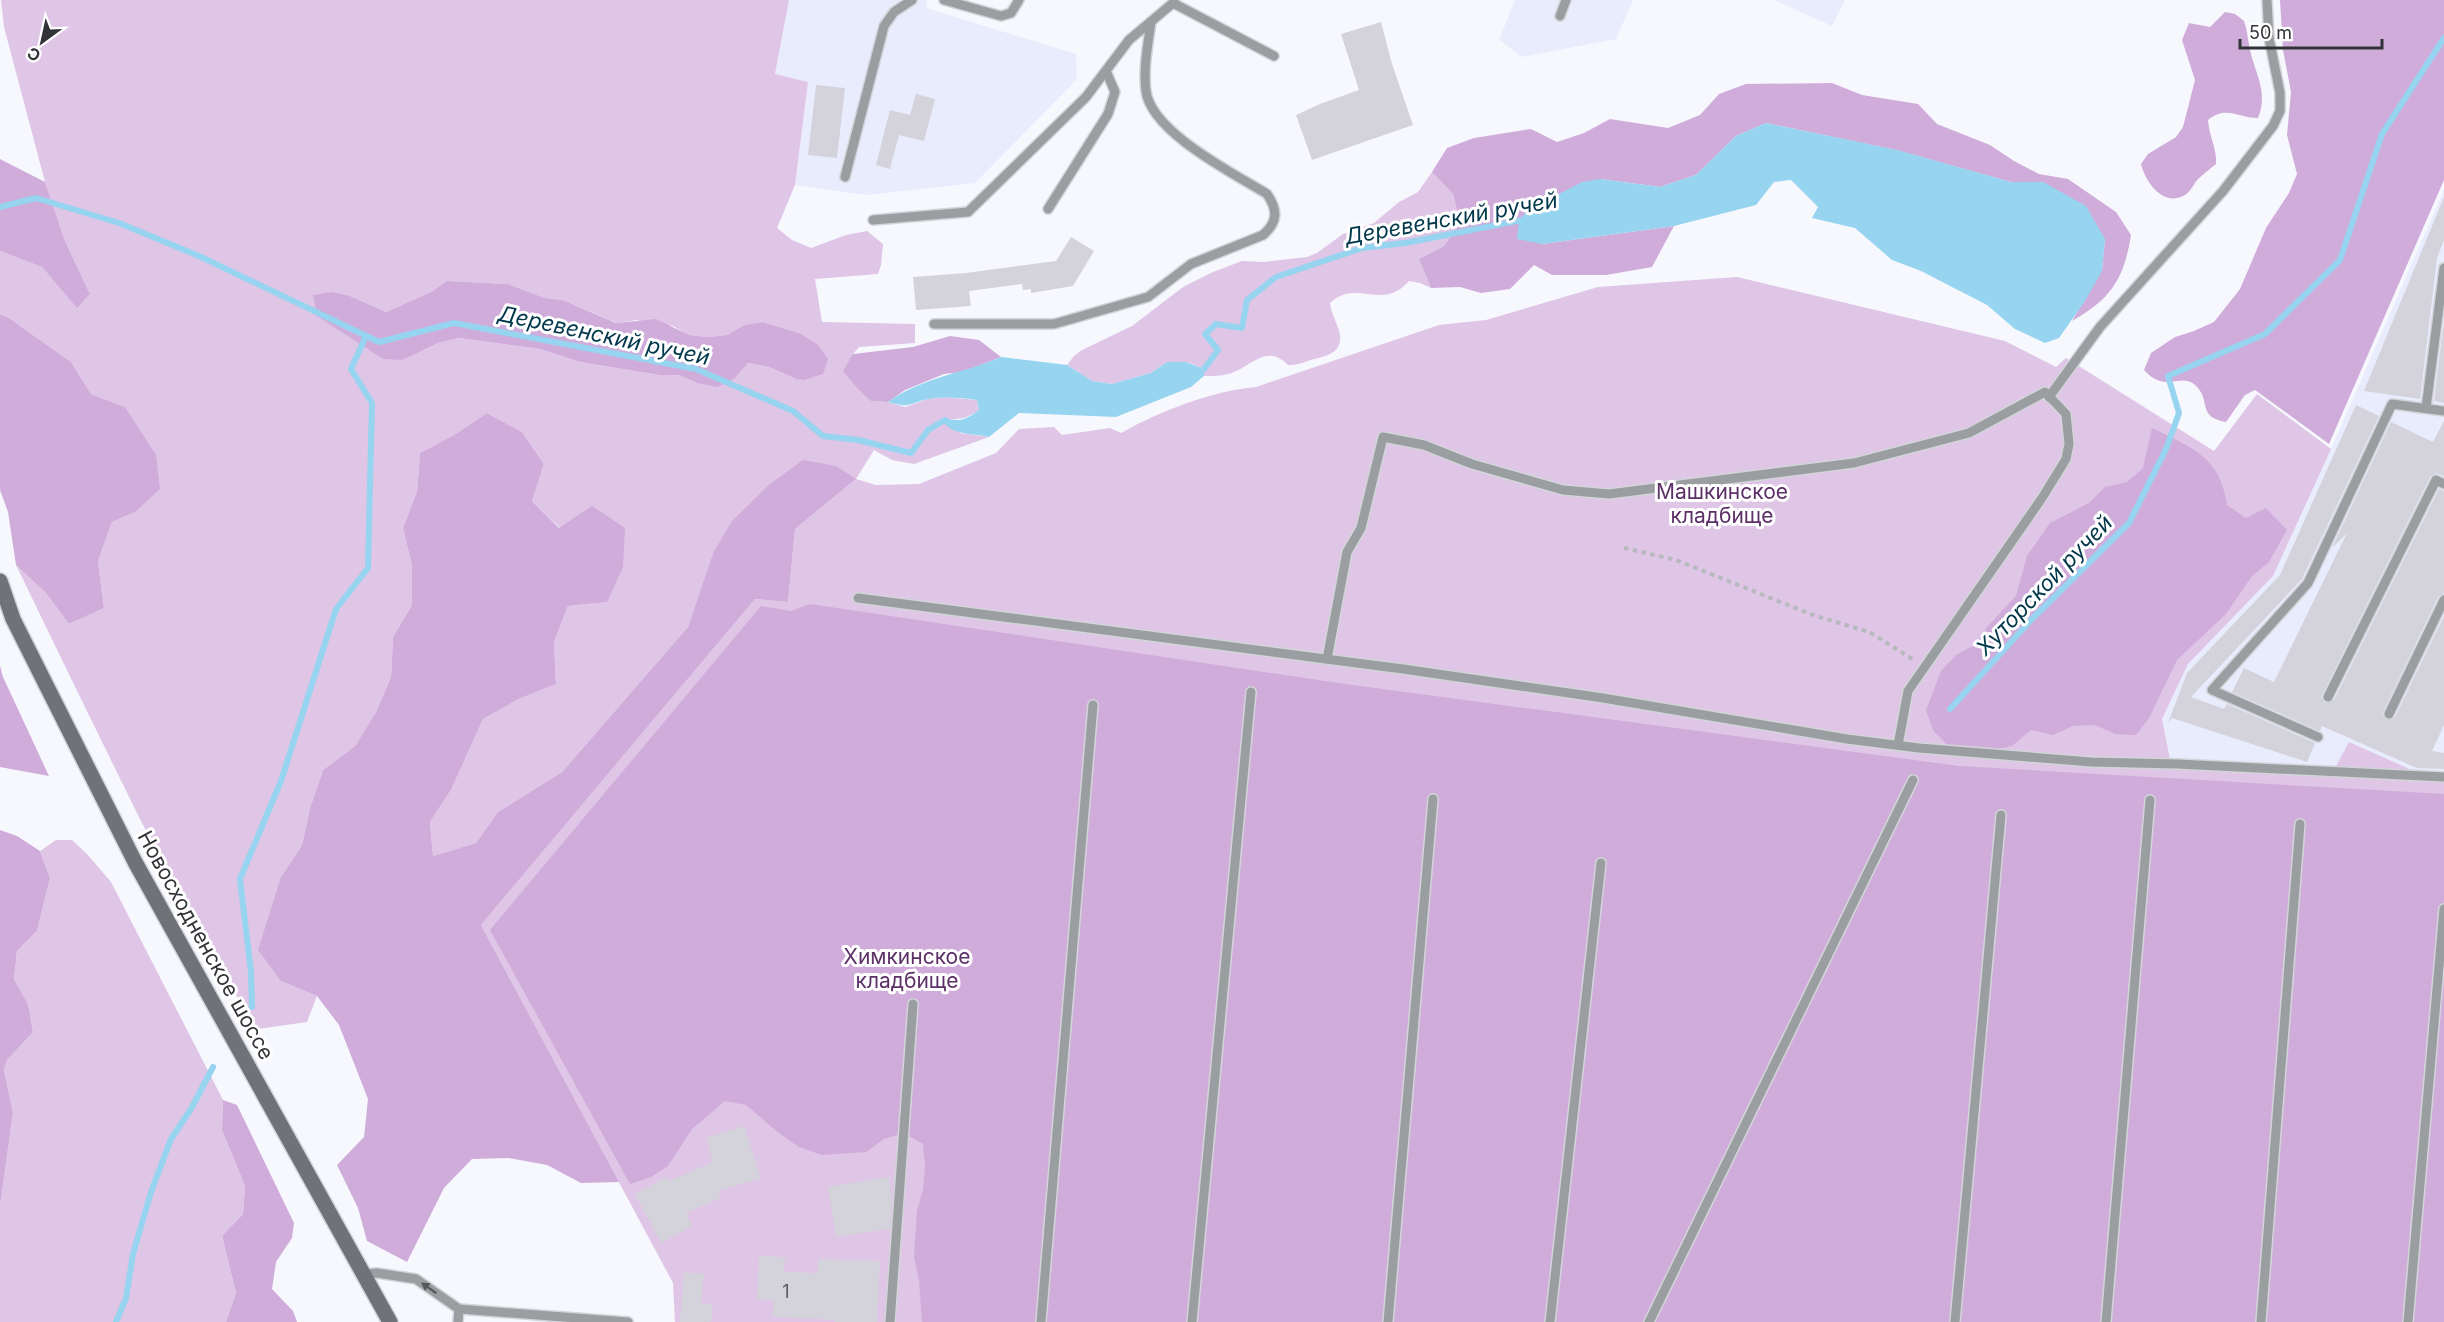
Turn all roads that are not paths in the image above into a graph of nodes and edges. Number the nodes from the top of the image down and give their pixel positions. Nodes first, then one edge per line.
1 (912, 0) edge
2 (944, 0) edge
3 (1019, 0) edge
4 (1566, 0) edge
5 (2267, 0) edge
6 (1173, 2) edge
7 (1560, 16) dead end
8 (1151, 22) junction
9 (1274, 56) dead end
10 (1106, 71) junction
11 (846, 177) dead end
12 (1048, 209) dead end
13 (873, 220) dead end
14 (2444, 268) edge
15 (934, 324) dead end
16 (2049, 397) junction
17 (2426, 408) junction
18 (2444, 411) edge
19 (2444, 484) edge
20 (0, 581) edge
21 (858, 597) dead end
22 (2444, 600) edge
23 (0, 606) edge
24 (13, 619) junction
25 (1327, 659) junction
26 (1251, 692) dead end
27 (2328, 697) dead end
28 (1093, 705) dead end
29 (2390, 714) dead end
30 (2318, 737) dead end
31 (1898, 745) junction
32 (2444, 777) edge
33 (1914, 780) dead end
34 (1433, 799) dead end
35 (2150, 800) dead end
36 (2001, 815) dead end
37 (2300, 824) dead end
38 (1601, 863) dead end
39 (2444, 909) edge
40 (913, 1004) dead end
41 (365, 1274) junction
42 (459, 1309) junction
43 (390, 1322) edge
44 (458, 1322) edge
45 (628, 1322) edge
46 (890, 1322) edge
47 (1041, 1322) edge
48 (1192, 1322) edge
49 (1388, 1322) edge
50 (1550, 1322) edge
51 (1649, 1322) edge
52 (1955, 1322) edge
53 (2106, 1322) edge
54 (2261, 1322) edge
55 (2408, 1322) edge

1 - 11 lane
2 - 3 lane
4 - 7 lane
5 - 16 lane
6 - 8 lane
6 - 9 lane
8 - 10 lane
8 - 15 lane
10 - 12 lane
10 - 13 lane
14 - 17 lane
16 - 25 lane
16 - 31 lane
17 - 18 lane
17 - 30 lane
19 - 27 lane
20 - 24 main road, Новосходненское шоссе
21 - 25 lane
22 - 29 lane
23 - 24 lane
24 - 41 main road, Новосходненское шоссе
25 - 31 lane
26 - 48 lane
28 - 47 lane
31 - 32 lane
33 - 51 lane
34 - 49 lane
35 - 53 lane
36 - 52 lane
37 - 54 lane
38 - 50 lane
39 - 55 lane
40 - 46 lane
42 -> 41 lane
41 - 43 main road, Новосходненское шоссе
42 - 44 lane
42 - 45 lane

